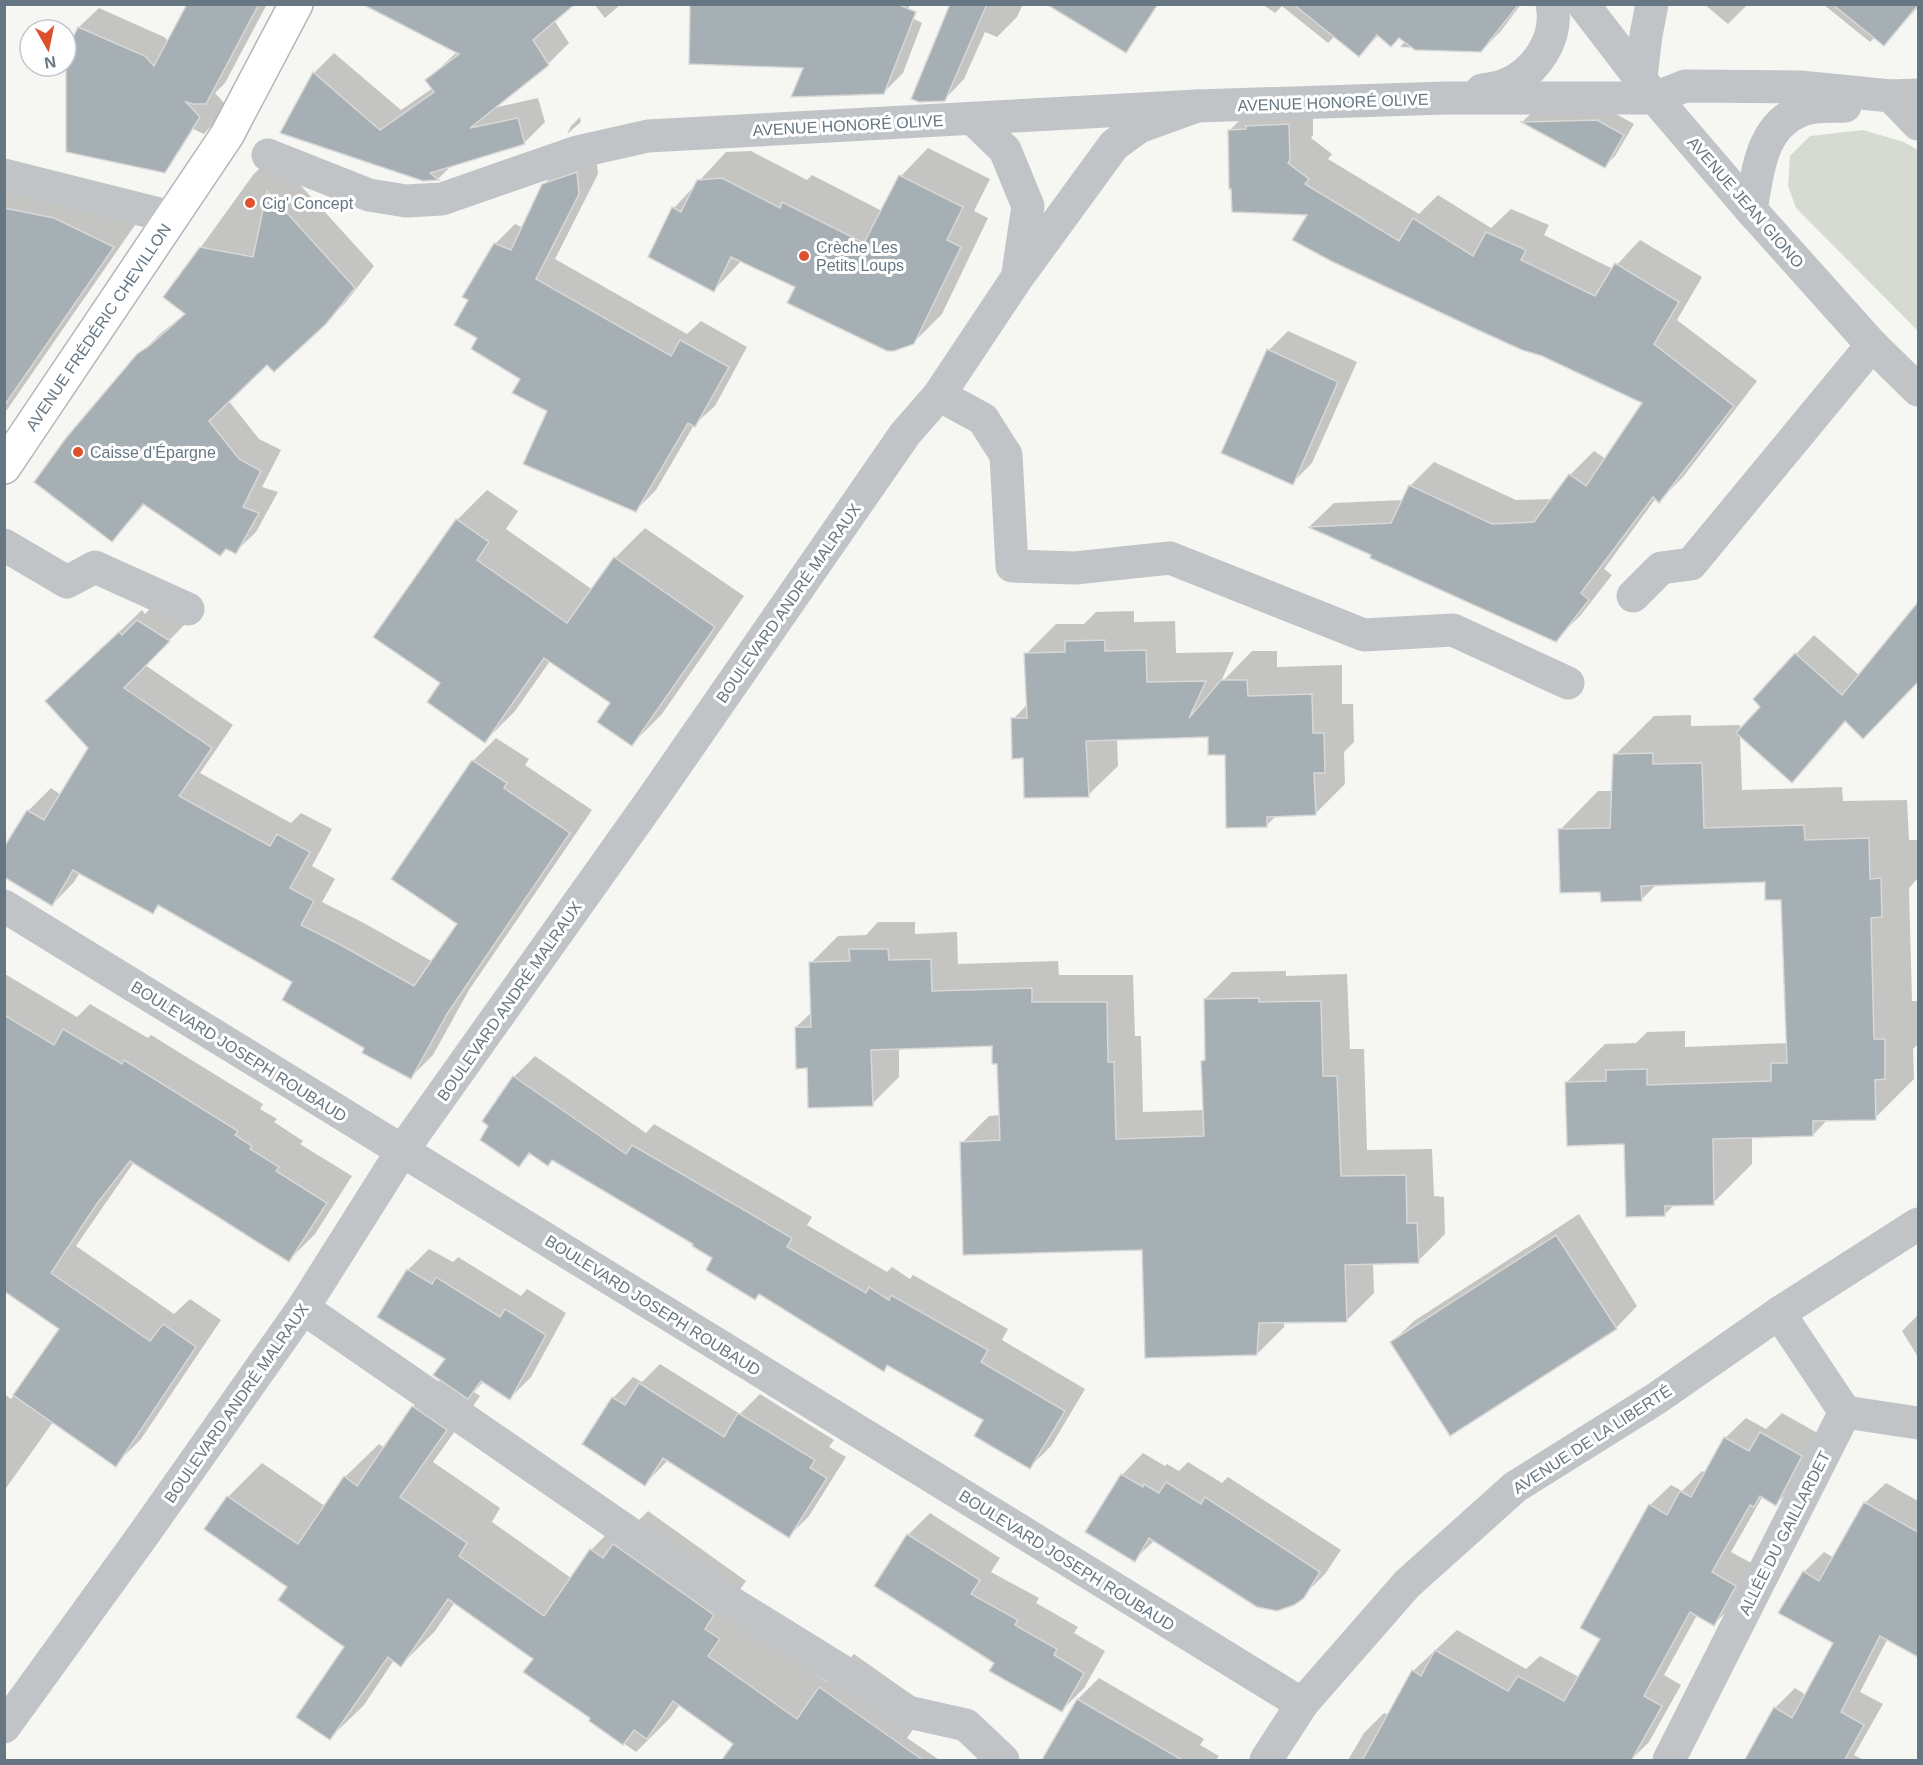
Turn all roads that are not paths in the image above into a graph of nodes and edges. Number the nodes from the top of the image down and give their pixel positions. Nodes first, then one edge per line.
1 (296, 4) edge
2 (1552, 4) edge
3 (1583, 4) edge
4 (1652, 4) edge
5 (1648, 88) junction
6 (1905, 95) edge
7 (1445, 98) junction
8 (1197, 106) junction
9 (974, 120) junction
10 (1918, 124) edge
11 (268, 155) dead end
12 (4, 175) edge
13 (1751, 210) junction
14 (171, 217) junction
15 (1017, 278) junction
16 (1872, 345) junction
17 (1918, 390) edge
18 (939, 395) junction
19 (4, 467) edge
20 (4, 544) edge
21 (1633, 596) dead end
22 (188, 609) dead end
23 (1568, 683) dead end
24 (4, 906) edge
25 (402, 1151) junction
26 (1918, 1224) edge
27 (303, 1308) junction
28 (1779, 1313) junction
29 (1845, 1412) junction
30 (1918, 1423) edge
31 (1302, 1704) junction
32 (4, 1726) edge
33 (1003, 1761) edge
34 (1266, 1761) edge
35 (1669, 1761) edge

1 - 14 main road, AVENUE FRÉDÉRIC CHEVILLON
2 - 7 street, AVENUE HONORÉ OLIVE
3 - 5 street, AVENUE JEAN GIONO
4 - 5 street
5 - 6 street, AVENUE HONORÉ OLIVE
5 - 7 street, AVENUE HONORÉ OLIVE
5 - 13 street, AVENUE JEAN GIONO
6 - 10 street
6 - 13 street
7 - 8 street, AVENUE HONORÉ OLIVE
8 - 9 street, AVENUE HONORÉ OLIVE
8 - 15 street, BOULEVARD ANDRÉ MALRAUX
9 - 11 street, AVENUE HONORÉ OLIVE
9 - 15 street, BOULEVARD ANDRÉ MALRAUX
12 - 14 street
13 - 16 street, AVENUE JEAN GIONO
14 - 19 main road, AVENUE FRÉDÉRIC CHEVILLON
15 - 18 street, BOULEVARD ANDRÉ MALRAUX
16 - 17 street, AVENUE JEAN GIONO
16 - 21 street
18 - 23 street
18 - 25 street, BOULEVARD ANDRÉ MALRAUX
20 - 22 street
24 - 25 street, BOULEVARD JOSEPH ROUBAUD
25 - 27 street, BOULEVARD ANDRÉ MALRAUX
25 - 31 street, BOULEVARD JOSEPH ROUBAUD
26 - 28 street, AVENUE DE LA LIBERTÉ
27 - 32 street, BOULEVARD ANDRÉ MALRAUX
27 - 33 street
28 - 29 street
28 - 31 street, AVENUE DE LA LIBERTÉ
29 - 30 street
29 - 35 street, ALLÉE DU GAILLARDET
31 - 34 street, AVENUE DE LA LIBERTÉ

